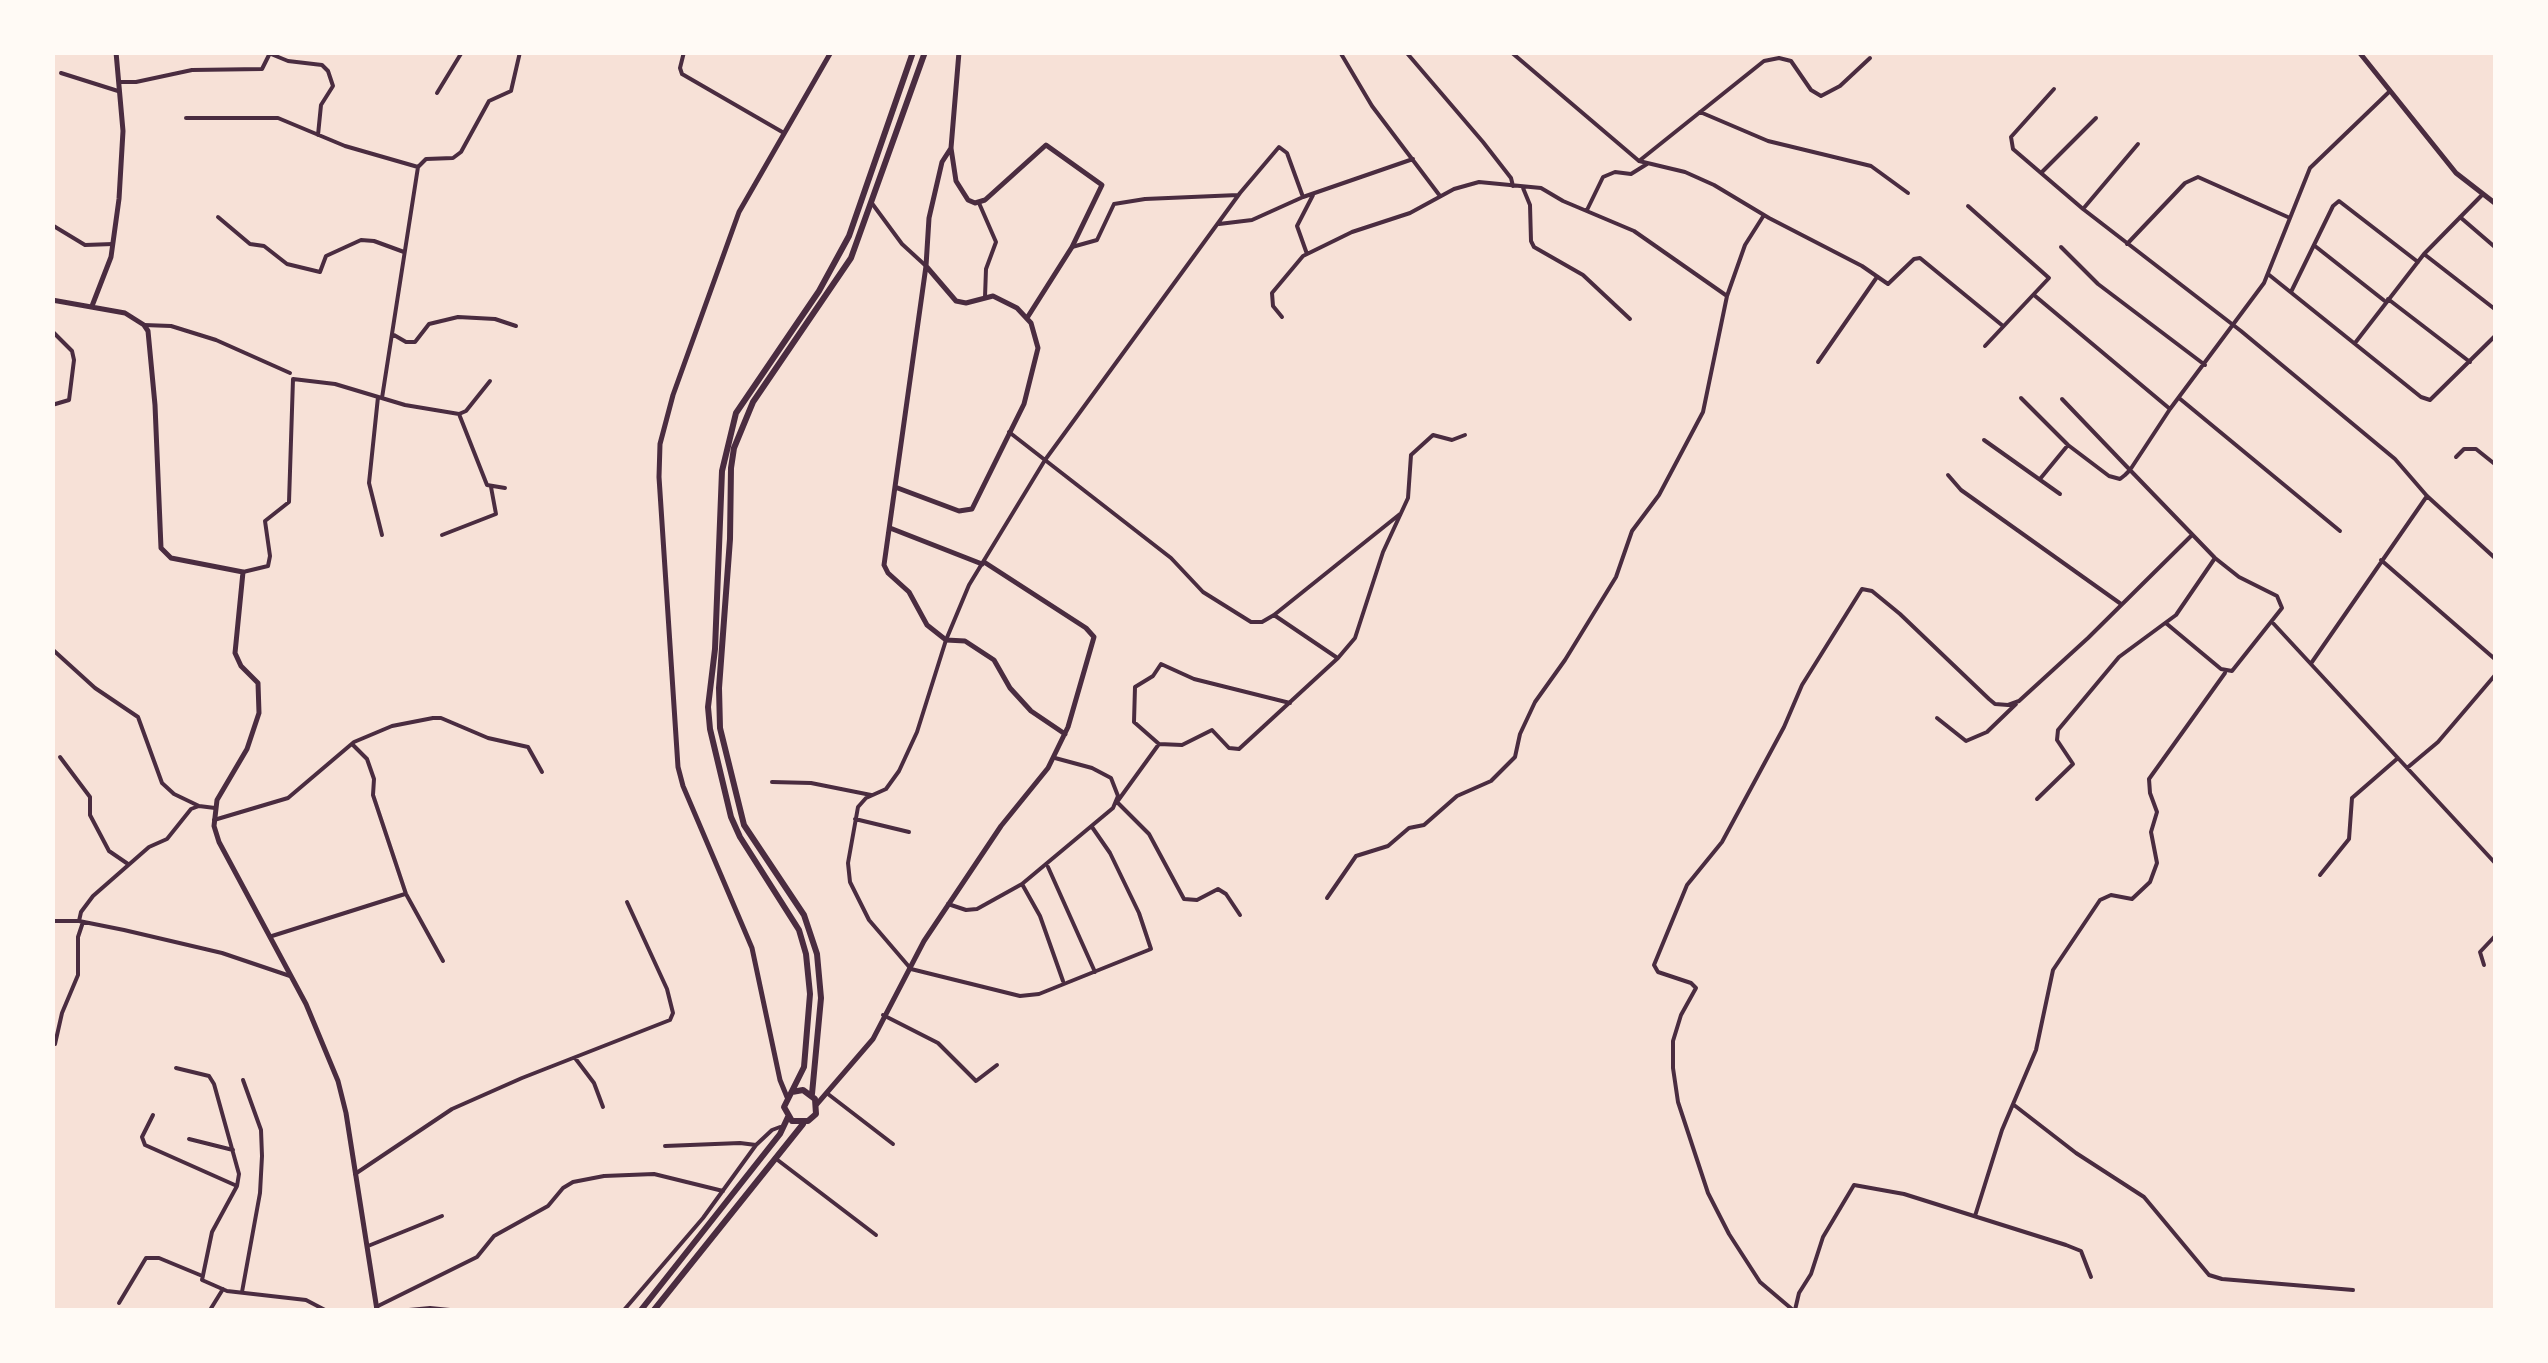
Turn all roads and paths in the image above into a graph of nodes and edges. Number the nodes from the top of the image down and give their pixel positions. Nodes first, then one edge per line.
1 (116, 52) edge
2 (270, 52) edge
3 (462, 52) edge
4 (520, 52) edge
5 (684, 52) edge
6 (831, 52) edge
7 (913, 52) edge
8 (925, 52) edge
9 (959, 52) edge
10 (1340, 52) edge
11 (1353, 52) edge
12 (1406, 52) edge
13 (1510, 52) edge
14 (2358, 52) edge
15 (1870, 58) dead end
16 (1346, 60) junction
17 (60, 72) dead end
18 (119, 82) junction
19 (2054, 89) dead end
20 (118, 91) junction
21 (2390, 92) junction
22 (438, 93) dead end
23 (1698, 112) junction
24 (186, 118) dead end
25 (2096, 118) dead end
26 (784, 132) junction
27 (318, 134) junction
28 (2138, 144) dead end
29 (951, 148) junction
30 (1413, 159) junction
31 (1639, 161) junction
32 (1647, 164) junction
33 (418, 167) junction
34 (2042, 172) junction
35 (1513, 186) junction
36 (1523, 188) junction
37 (1314, 193) junction
38 (1908, 193) dead end
39 (2482, 194) junction
40 (1239, 195) junction
41 (1440, 196) junction
42 (1303, 197) junction
43 (871, 202) junction
44 (978, 203) junction
45 (2496, 204) edge
46 (1968, 206) dead end
47 (2083, 209) junction
48 (1587, 210) junction
49 (1764, 215) junction
50 (218, 217) dead end
51 (2460, 217) junction
52 (2290, 218) junction
53 (1219, 224) junction
54 (52, 225) edge
55 (113, 244) junction
56 (2127, 244) junction
57 (1072, 246) junction
58 (2314, 246) junction
59 (2062, 248) dead end
60 (2496, 248) edge
61 (404, 252) junction
62 (1307, 254) junction
63 (2424, 254) junction
64 (2418, 262) junction
65 (926, 266) junction
66 (2268, 274) junction
67 (1878, 277) junction
68 (2290, 292) junction
69 (2034, 295) junction
70 (1726, 296) junction
71 (985, 297) junction
72 (52, 300) edge
73 (2387, 300) junction
74 (92, 306) junction
75 (2496, 310) edge
76 (1282, 317) dead end
77 (1027, 318) junction
78 (1630, 319) dead end
79 (144, 324) junction
80 (516, 326) dead end
81 (2003, 326) junction
82 (2234, 326) junction
83 (52, 331) edge
84 (394, 335) junction
85 (2496, 336) edge
86 (2355, 343) junction
87 (1985, 346) dead end
88 (1818, 362) dead end
89 (2470, 362) junction
90 (2206, 365) junction
91 (290, 373) dead end
92 (490, 381) dead end
93 (380, 398) junction
94 (2021, 398) dead end
95 (2179, 398) junction
96 (2062, 399) dead end
97 (52, 405) edge
98 (2170, 409) junction
99 (459, 414) junction
100 (1008, 432) junction
101 (1465, 435) dead end
102 (1984, 440) dead end
103 (2068, 444) junction
104 (2456, 457) dead end
105 (1045, 460) junction
106 (2496, 465) edge
107 (2130, 470) junction
108 (1948, 475) dead end
109 (2040, 479) junction
110 (491, 487) junction
111 (894, 487) junction
112 (505, 488) dead end
113 (2060, 494) dead end
114 (2427, 496) junction
115 (1400, 514) junction
116 (890, 528) junction
117 (2340, 531) dead end
118 (382, 535) dead end
119 (442, 535) dead end
120 (2191, 536) junction
121 (2215, 558) junction
122 (2496, 559) edge
123 (2381, 560) junction
124 (984, 563) junction
125 (243, 572) junction
126 (2121, 604) junction
127 (1274, 615) junction
128 (2272, 622) junction
129 (2167, 624) junction
130 (946, 640) junction
131 (52, 649) edge
132 (1338, 658) junction
133 (2496, 660) edge
134 (2312, 662) junction
135 (2226, 672) junction
136 (2496, 674) edge
137 (2019, 701) junction
138 (1290, 703) junction
139 (1937, 718) dead end
140 (1066, 734) junction
141 (351, 743) junction
142 (1159, 744) junction
143 (60, 757) dead end
144 (1055, 758) junction
145 (2398, 758) junction
146 (2407, 768) junction
147 (542, 772) dead end
148 (772, 782) dead end
149 (872, 795) junction
150 (2037, 799) dead end
151 (1118, 802) junction
152 (199, 806) junction
153 (214, 808) junction
154 (855, 818) junction
155 (214, 820) junction
156 (1092, 827) junction
157 (909, 832) dead end
158 (128, 864) junction
159 (2496, 864) edge
160 (1047, 865) junction
161 (2320, 875) dead end
162 (1022, 884) junction
163 (406, 894) junction
164 (1327, 898) dead end
165 (626, 902) dead end
166 (948, 904) junction
167 (1240, 916) dead end
168 (52, 921) edge
169 (81, 922) junction
170 (2496, 935) edge
171 (272, 936) junction
172 (443, 961) dead end
173 (2484, 965) dead end
174 (911, 969) junction
175 (1095, 972) junction
176 (293, 977) junction
177 (1063, 982) junction
178 (884, 1015) junction
179 (55, 1044) dead end
180 (575, 1058) junction
181 (997, 1065) dead end
182 (176, 1068) dead end
183 (243, 1080) dead end
184 (828, 1094) junction
185 (790, 1095) junction
186 (812, 1095) junction
187 (817, 1104) junction
188 (2014, 1105) junction
189 (603, 1107) dead end
190 (153, 1115) dead end
191 (788, 1117) junction
192 (804, 1123) junction
193 (785, 1126) junction
194 (189, 1139) dead end
195 (893, 1144) dead end
196 (756, 1145) junction
197 (665, 1146) dead end
198 (233, 1150) junction
199 (775, 1158) junction
200 (356, 1174) junction
201 (237, 1186) junction
202 (723, 1191) junction
203 (442, 1216) dead end
204 (1975, 1216) junction
205 (876, 1235) dead end
206 (368, 1246) junction
207 (201, 1275) junction
208 (2091, 1277) dead end
209 (222, 1289) junction
210 (2353, 1290) dead end
211 (242, 1292) junction
212 (119, 1303) dead end
213 (377, 1309) edge
214 (210, 1310) edge
215 (325, 1310) edge
216 (410, 1310) edge
217 (450, 1310) edge
218 (624, 1310) edge
219 (641, 1310) edge
220 (654, 1310) edge
221 (1794, 1310) edge

1 - 18 street
2 - 18 street
2 - 27 street
3 - 22 street
4 - 33 street
5 - 26 street
6 - 26 street
7 - 185 highway
8 - 43 highway
9 - 29 street
10 - 16 street
11 - 16 street
12 - 35 street
13 - 31 street
14 - 21 street
15 - 23 street
16 - 30 street
17 - 20 street
18 - 20 street
19 - 34 street
20 - 55 street
21 - 39 street
21 - 52 street
23 - 31 street
23 - 38 street
24 - 27 street
25 - 34 street
26 - 185 street
27 - 33 street
28 - 47 street
29 - 44 street
29 - 65 street
30 - 37 street
30 - 41 street
31 - 32 street
32 - 48 street
32 - 49 street
33 - 61 street
34 - 47 street
35 - 36 street
35 - 41 street
36 - 48 street
36 - 78 street
37 - 42 street
37 - 62 street
39 - 45 street
39 - 51 street
40 - 42 street
40 - 53 street
40 - 57 street
41 - 62 street
42 - 53 street
43 - 65 street
43 - 186 highway
44 - 57 street
44 - 71 street
46 - 69 street
47 - 56 street
48 - 70 street
49 - 67 street
49 - 70 street
50 - 61 street
51 - 60 street
51 - 63 street
52 - 56 street
52 - 66 street
53 - 105 street
54 - 55 street
55 - 74 street
56 - 82 street
57 - 77 street
58 - 64 street
58 - 68 street
58 - 73 street
59 - 90 street
61 - 84 street
62 - 76 street
63 - 64 street
63 - 75 street
64 - 73 street
65 - 71 street
65 - 111 street
66 - 68 street
66 - 82 street
67 - 81 street
67 - 88 street
68 - 86 street
69 - 81 street
69 - 98 street
70 - 164 street
71 - 77 street
72 - 74 street
73 - 86 street
73 - 89 street
74 - 79 street
77 - 100 street
79 - 91 street
79 - 125 street
80 - 84 street
81 - 87 street
82 - 90 street
82 - 114 street
83 - 97 street
84 - 93 street
85 - 89 street
86 - 89 street
90 - 95 street
92 - 99 street
93 - 99 street
93 - 118 street
93 - 125 street
94 - 103 street
95 - 98 street
95 - 117 street
96 - 107 street
98 - 107 street
99 - 110 street
100 - 105 street
100 - 111 street
101 - 115 street
102 - 109 street
103 - 107 street
103 - 109 street
104 - 106 street
105 - 124 street
105 - 127 street
107 - 120 street
108 - 126 street
109 - 113 street
110 - 112 street
110 - 119 street
111 - 116 street
114 - 122 street
114 - 123 street
115 - 127 street
115 - 132 street
116 - 124 street
116 - 130 street
120 - 121 street
120 - 126 street
121 - 128 street
121 - 129 street
123 - 133 street
123 - 134 street
124 - 130 street
124 - 140 street
125 - 153 street
126 - 137 street
127 - 132 street
128 - 134 street
128 - 135 street
129 - 135 street
129 - 150 street
130 - 140 street
130 - 149 street
131 - 152 street
132 - 138 street
134 - 145 street
135 - 188 street
136 - 146 street
137 - 139 street
137 - 221 street
138 - 142 street
138 - 142 street
140 - 144 street
141 - 147 street
141 - 155 street
141 - 163 street
142 - 151 street
143 - 158 street
144 - 151 street
144 - 166 street
145 - 146 street
145 - 161 street
146 - 159 street
148 - 149 street
149 - 154 street
151 - 156 street
151 - 167 street
152 - 153 street
152 - 158 street
153 - 155 street
154 - 157 street
154 - 174 street
155 - 171 street
156 - 160 street
156 - 175 street
158 - 169 street
160 - 162 street
160 - 175 street
162 - 166 street
162 - 177 street
163 - 171 street
163 - 172 street
165 - 180 street
166 - 174 street
168 - 169 street
169 - 176 street
169 - 179 street
170 - 173 street
171 - 176 street
174 - 177 street
174 - 178 street
175 - 177 street
176 - 200 street
178 - 181 street
178 - 184 street
180 - 189 street
180 - 200 street
182 - 198 street
183 - 211 street
184 - 187 street
184 - 195 street
185 - 186 highway
185 - 191 highway
186 - 187 highway
187 - 192 highway
188 - 204 street
188 - 210 street
190 - 201 street
191 - 192 highway
191 - 193 highway
192 - 199 highway
193 - 196 street
193 - 219 highway
194 - 198 street
196 - 197 street
196 - 202 street
198 - 201 street
199 - 205 street
199 - 220 highway
200 - 206 street
201 - 207 street
202 - 213 street
202 - 218 street
203 - 206 street
204 - 208 street
204 - 221 street
206 - 213 street
207 - 209 street
207 - 212 street
209 - 211 street
209 - 214 street
211 - 215 street
216 - 217 street

